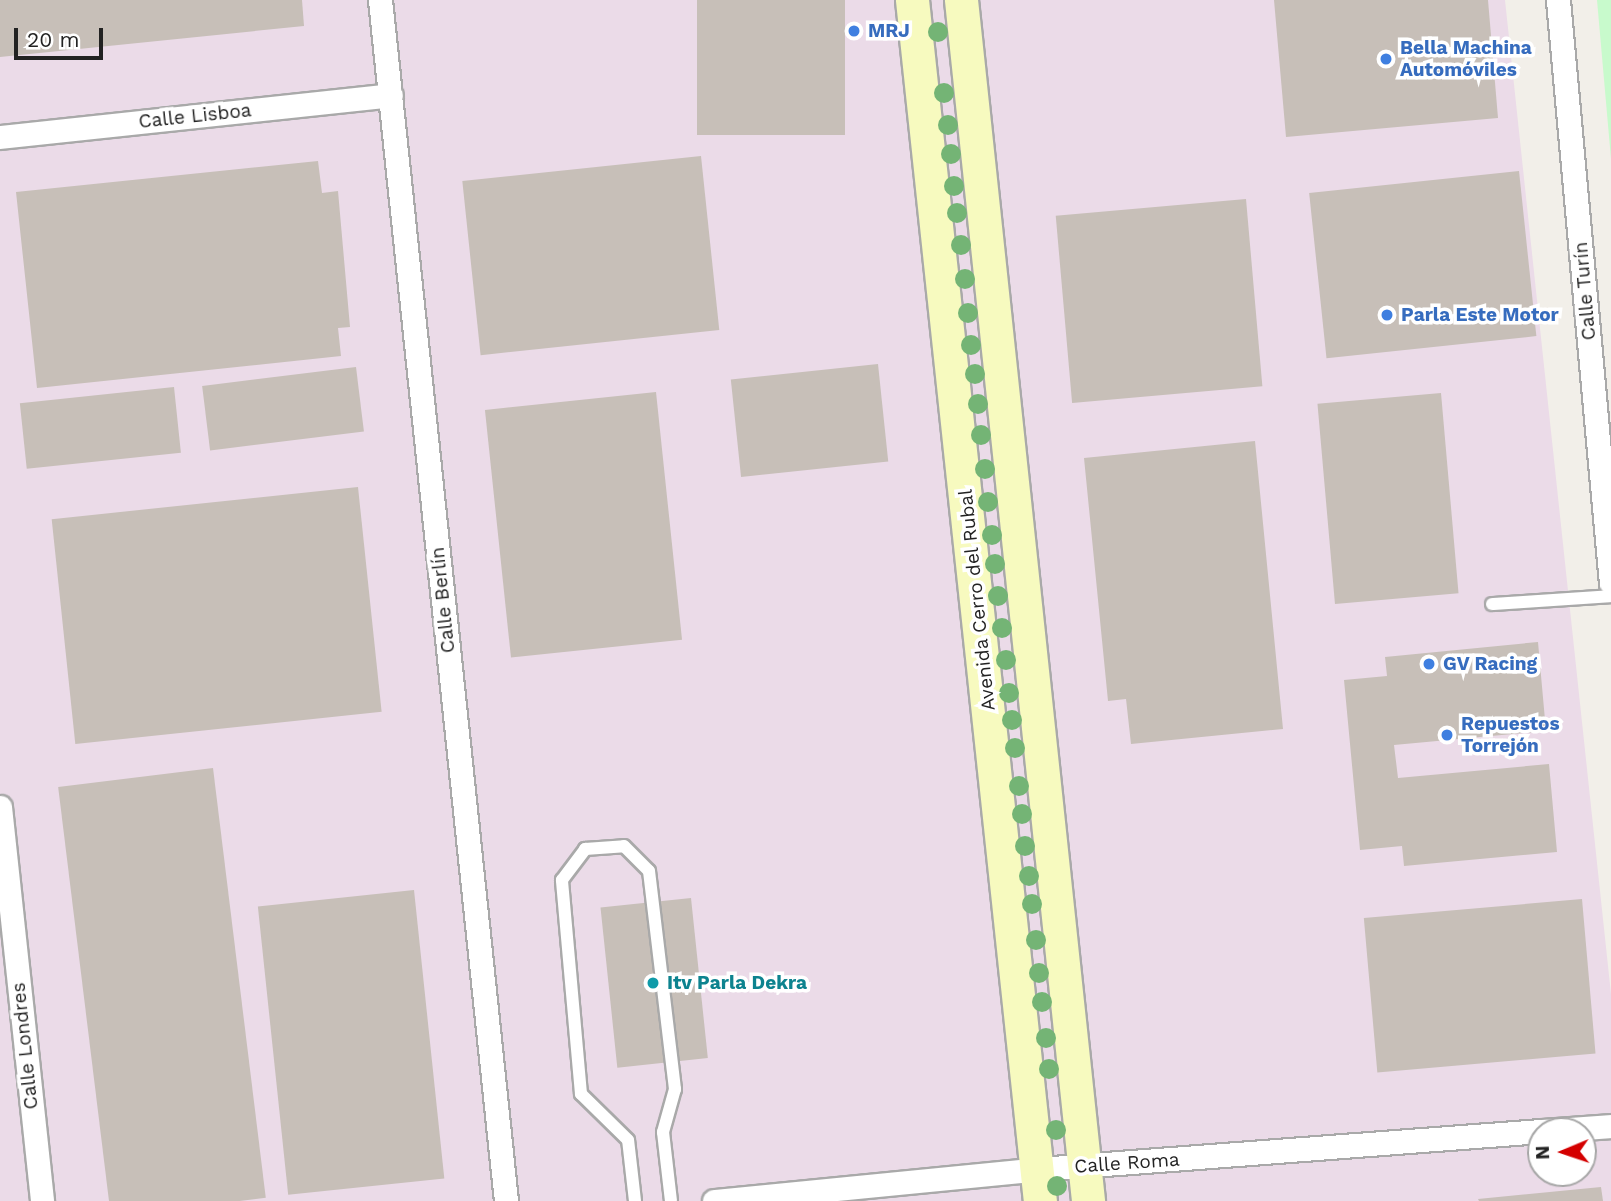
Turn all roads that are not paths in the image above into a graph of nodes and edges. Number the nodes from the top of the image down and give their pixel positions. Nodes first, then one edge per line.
1 (380, 0) edge
2 (912, 0) edge
3 (961, 0) edge
4 (1558, 0) edge
5 (391, 95) junction
6 (0, 137) edge
7 (1611, 583) edge
8 (1611, 596) edge
9 (1492, 604) dead end
10 (0, 807) edge
11 (1527, 1132) edge
12 (1087, 1167) junction
13 (1039, 1168) junction
14 (42, 1201) edge
15 (506, 1201) edge
16 (635, 1201) edge
17 (671, 1201) edge
18 (714, 1201) edge
19 (1040, 1201) edge
20 (1088, 1201) edge

1 - 5 street, Calle Berlín
2 - 13 street, Avenida Cerro del Rubal
3 - 12 street
4 - 7 street, Calle Turín
5 - 6 street, Calle Lisboa
5 - 15 street, Calle Berlín
8 - 9 lane
10 - 14 street, Calle Londres
11 - 12 street, Calle Roma
12 - 13 street, Calle Roma
12 - 20 street
13 - 18 street, Calle Roma
13 - 19 street, Avenida Cerro del Rubal
16 - 17 lane

